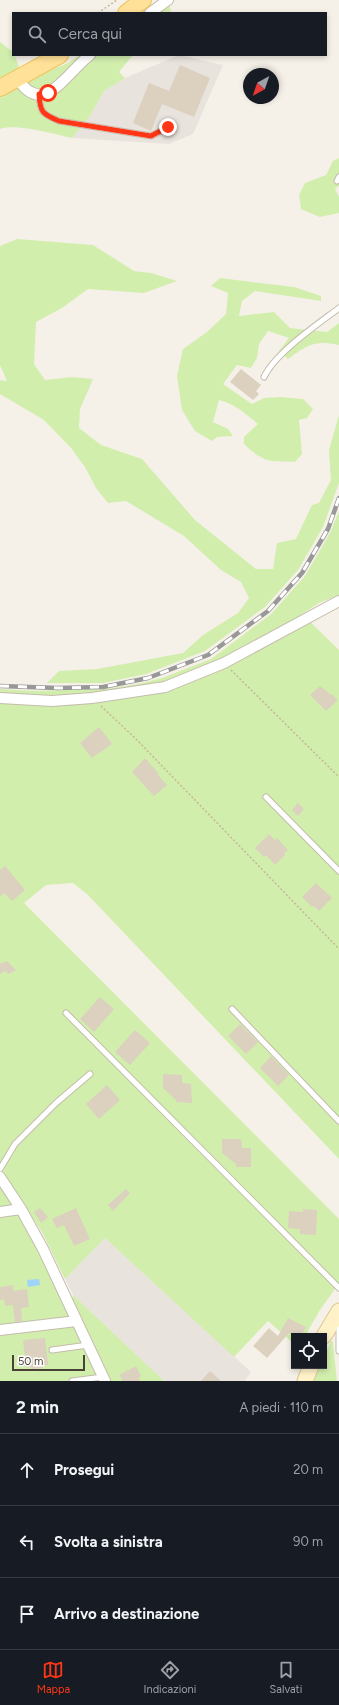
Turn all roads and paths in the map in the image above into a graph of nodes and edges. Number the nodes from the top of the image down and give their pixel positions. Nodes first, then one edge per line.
1 (117, 0) edge
2 (144, 0) edge
3 (168, 0) edge
4 (99, 12) edge
5 (127, 12) edge
6 (151, 12) edge
7 (58, 56) edge
8 (89, 56) edge
9 (18, 79) junction
10 (0, 88) edge
11 (39, 94) junction
12 (168, 127) dead end
13 (339, 308) edge
14 (264, 377) dead end
15 (339, 600) edge
16 (224, 663) junction
17 (0, 698) edge
18 (92, 698) junction
19 (339, 777) edge
20 (266, 797) dead end
21 (339, 871) edge
22 (339, 949) edge
23 (232, 1009) dead end
24 (66, 1013) dead end
25 (90, 1074) dead end
26 (339, 1121) edge
27 (0, 1169) edge
28 (0, 1177) edge
29 (22, 1209) junction
30 (0, 1212) edge
31 (339, 1288) edge
32 (339, 1311) edge
33 (77, 1321) junction
34 (339, 1328) edge
35 (0, 1330) edge
36 (326, 1333) edge
37 (88, 1345) junction
38 (52, 1350) dead end
39 (339, 1351) edge
40 (310, 1369) edge
41 (104, 1379) edge
42 (72, 1381) edge
43 (305, 1381) edge

1 - 4 path
2 - 5 main road
3 - 6 street
7 - 9 main road
8 - 11 street
9 - 10 main road
9 - 11 street
11 - 12 lane
13 - 14 lane
15 - 16 street
16 - 18 street
16 - 19 path
17 - 18 street
18 - 22 path
20 - 21 lane
23 - 26 lane
24 - 31 lane
25 - 27 lane
28 - 29 street
29 - 30 street
29 - 33 street
32 - 36 main road
33 - 35 street
33 - 37 street
34 - 39 lane
37 - 38 lane
37 - 41 street
40 - 43 main road
41 - 42 lane

